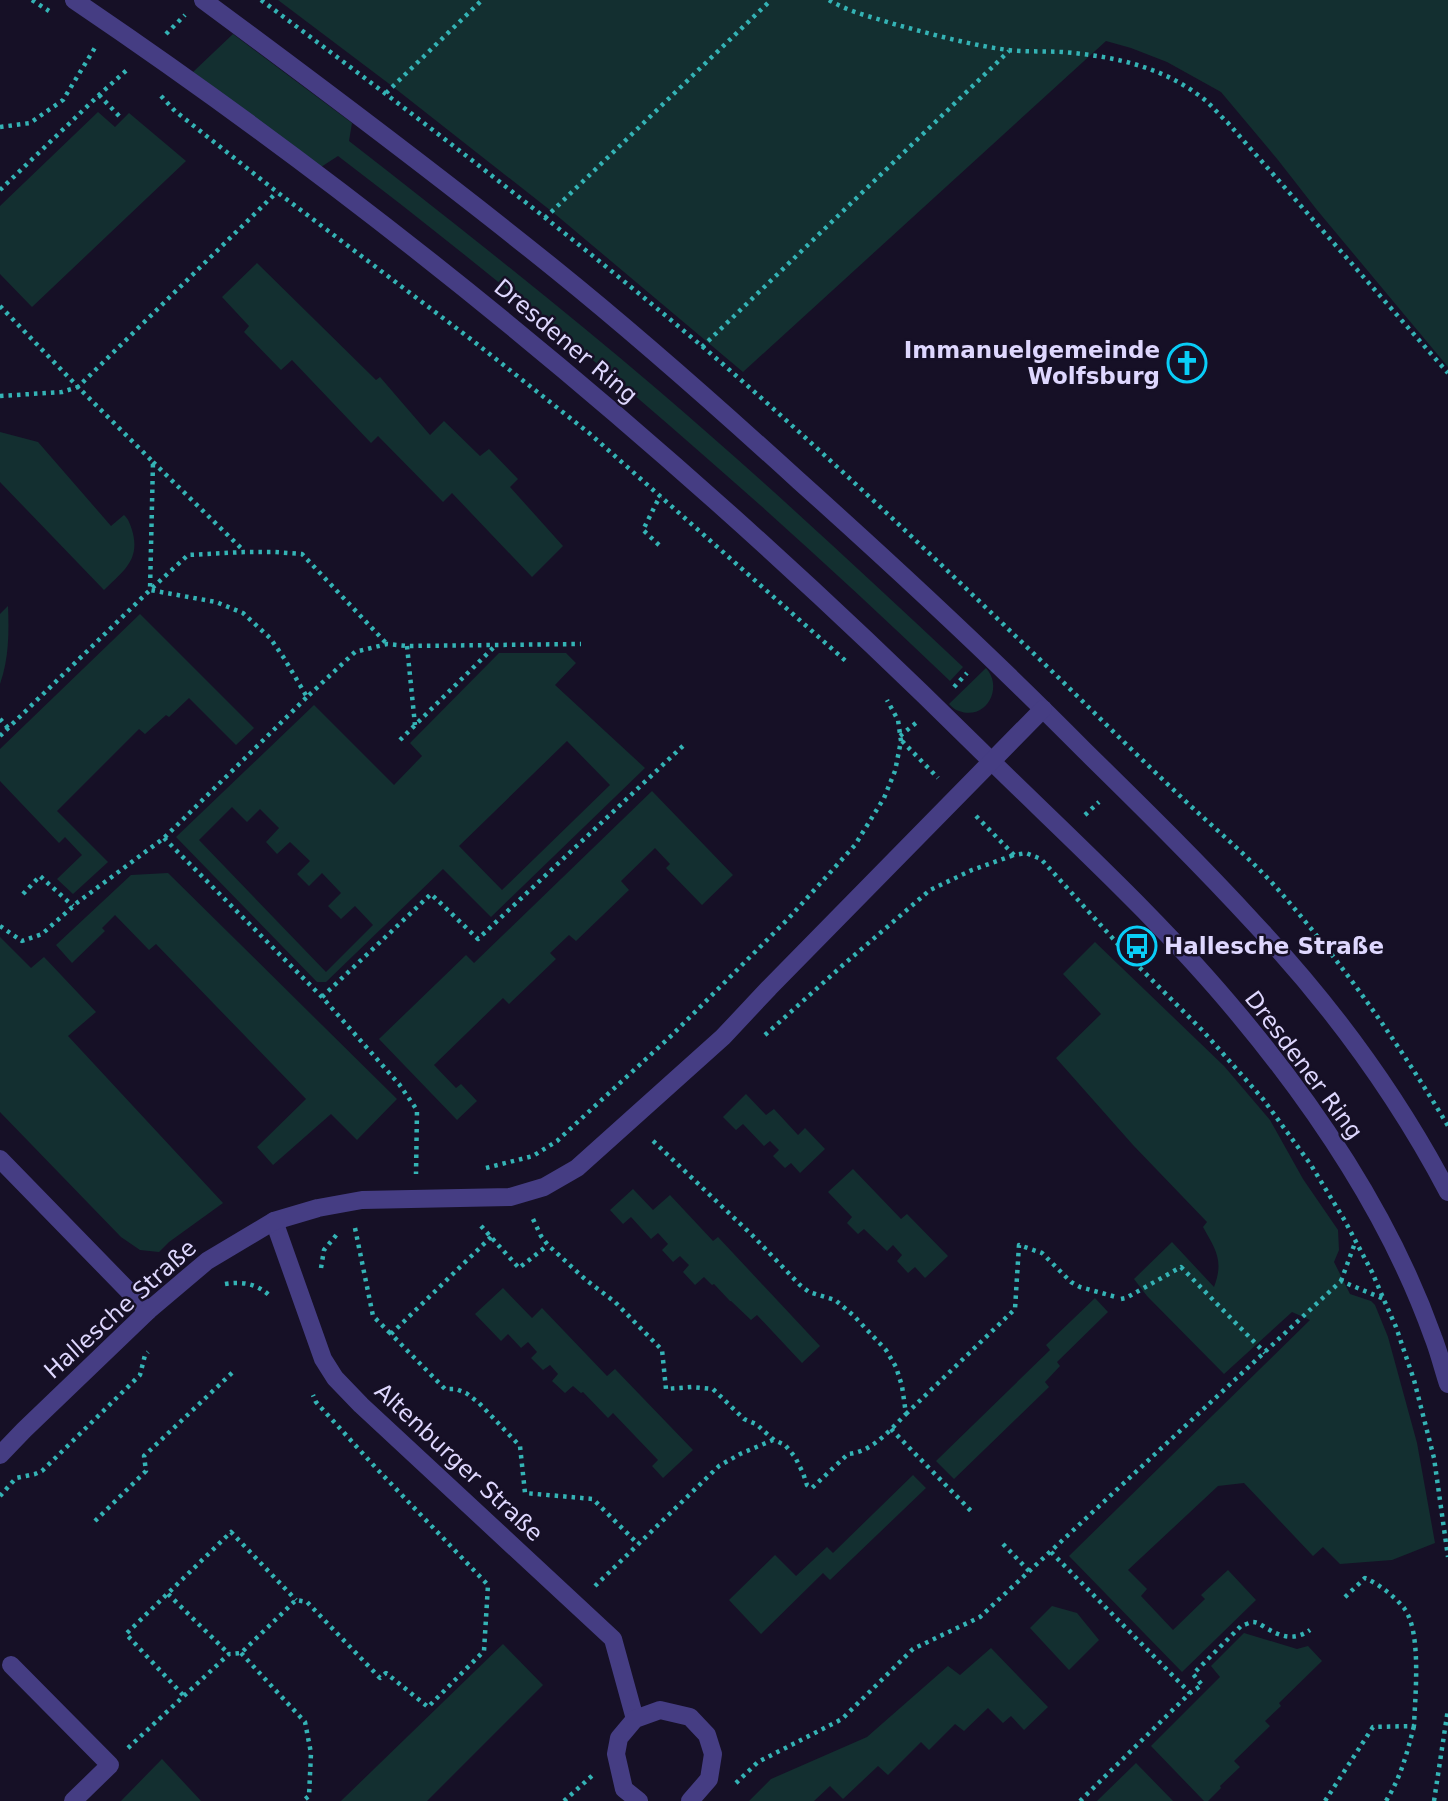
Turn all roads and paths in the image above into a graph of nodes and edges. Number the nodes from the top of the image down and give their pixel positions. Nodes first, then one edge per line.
1 (74, 0) edge
2 (482, 0) edge
3 (771, 0) edge
4 (829, 0) edge
5 (199, 3) edge
6 (99, 42) dead end
7 (1009, 50) junction
8 (149, 51) junction
9 (158, 92) dead end
10 (386, 93) dead end
11 (99, 95) junction
12 (122, 120) dead end
13 (0, 127) edge
14 (0, 190) edge
15 (277, 192) junction
16 (545, 218) dead end
17 (0, 306) edge
18 (702, 347) dead end
19 (1448, 373) edge
20 (78, 387) junction
21 (0, 396) edge
22 (153, 462) junction
23 (660, 496) junction
24 (659, 545) dead end
25 (244, 552) junction
26 (150, 590) junction
27 (387, 644) junction
28 (581, 644) dead end
29 (496, 645) junction
30 (407, 646) junction
31 (850, 666) dead end
32 (880, 694) dead end
33 (307, 697) junction
34 (1043, 709) junction
35 (0, 719) edge
36 (415, 725) junction
37 (8, 728) junction
38 (0, 736) edge
39 (400, 740) dead end
40 (901, 741) junction
41 (685, 744) dead end
42 (1142, 760) dead end
43 (992, 762) junction
44 (1118, 784) junction
45 (957, 797) junction
46 (1067, 834) junction
47 (164, 838) junction
48 (1041, 859) junction
49 (23, 894) dead end
50 (73, 906) junction
51 (0, 926) edge
52 (322, 997) junction
53 (650, 1138) dead end
54 (0, 1159) edge
55 (479, 1170) dead end
56 (416, 1171) junction
57 (426, 1171) dead end
58 (1448, 1192) edge
59 (415, 1198) junction
60 (533, 1219) dead end
61 (274, 1221) junction
62 (354, 1226) dead end
63 (481, 1226) dead end
64 (491, 1237) junction
65 (1356, 1241) junction
66 (548, 1245) junction
67 (1341, 1281) junction
68 (223, 1284) dead end
69 (1384, 1300) junction
70 (276, 1305) dead end
71 (148, 1311) junction
72 (391, 1334) junction
73 (155, 1346) dead end
74 (1265, 1353) junction
75 (233, 1372) dead end
76 (1448, 1384) edge
77 (309, 1387) dead end
78 (906, 1414) junction
79 (891, 1429) junction
80 (774, 1440) junction
81 (0, 1455) edge
82 (0, 1496) edge
83 (973, 1513) dead end
84 (95, 1521) dead end
85 (638, 1544) junction
86 (1003, 1544) dead end
87 (1051, 1552) junction
88 (1448, 1557) edge
89 (1030, 1572) junction
90 (168, 1594) junction
91 (1344, 1598) dead end
92 (296, 1600) junction
93 (577, 1605) junction
94 (1310, 1630) dead end
95 (241, 1653) junction
96 (229, 1654) junction
97 (11, 1665) dead end
98 (1190, 1693) junction
99 (183, 1695) junction
100 (1448, 1709) edge
101 (635, 1719) junction
102 (1414, 1726) junction
103 (616, 1754) junction
104 (110, 1765) junction
105 (733, 1785) dead end
106 (73, 1801) edge
107 (303, 1801) edge
108 (564, 1801) edge
109 (639, 1801) edge
110 (690, 1801) edge
111 (1080, 1801) edge
112 (1325, 1801) edge
113 (1386, 1801) edge
114 (1434, 1801) edge

1 - 8 street, Dresdener Ring
2 - 10 path
3 - 16 path
4 - 7 path
5 - 8 path
5 - 34 street, Dresdener Ring
6 - 13 path
7 - 18 path
7 - 19 path
8 - 11 path
8 - 43 street, Dresdener Ring
9 - 15 path
11 - 12 path
11 - 14 path
15 - 20 path
15 - 23 path
17 - 20 path
20 - 21 path
20 - 22 path
22 - 25 path
22 - 26 path
23 - 24 path
23 - 31 path
25 - 26 path
25 - 27 path
26 - 33 path
26 - 37 path
27 - 30 path
27 - 33 path
28 - 29 path
29 - 30 path
29 - 36 path
30 - 36 path
32 - 40 path
33 - 47 path
34 - 43 street
34 - 44 street, Dresdener Ring
35 - 37 path
36 - 39 path
37 - 38 path
40 - 45 path
40 - 55 path
41 - 52 path
42 - 44 path
43 - 45 street, Hallesche Straße
43 - 46 street, Dresdener Ring
44 - 46 path
44 - 58 street, Dresdener Ring
45 - 48 path
45 - 59 street, Hallesche Straße
46 - 48 path
46 - 76 street, Dresdener Ring
47 - 50 path
47 - 52 path
48 - 65 path
49 - 50 path
50 - 51 path
52 - 56 path
53 - 78 path
54 - 71 street
56 - 57 path
56 - 59 path
59 - 61 street, Hallesche Straße
60 - 66 path
61 - 71 street, Hallesche Straße
61 - 93 street, Altenburger Straße
62 - 72 path
63 - 64 path
64 - 66 path
64 - 72 path
65 - 67 path
65 - 69 path
66 - 80 path
67 - 69 path
67 - 74 path
68 - 70 path
69 - 88 path
71 - 81 street, Hallesche Straße
72 - 85 path
73 - 82 path
74 - 78 path
74 - 87 path
75 - 84 path
77 - 92 path
78 - 79 path
79 - 80 path
79 - 83 path
80 - 85 path
85 - 93 path
86 - 89 path
87 - 89 path
87 - 98 path
89 - 105 path
90 - 92 path
90 - 96 path
90 - 99 path
91 - 102 path
92 - 95 path
93 - 101 street, Altenburger Straße
94 - 98 path
95 - 96 path
95 - 107 path
96 - 99 path
97 - 104 street
98 - 111 path
99 - 104 path
100 - 114 path
101 - 103 street
101 - 110 street
102 - 112 path
102 - 113 path
103 - 108 path
103 - 109 street
104 - 106 street

